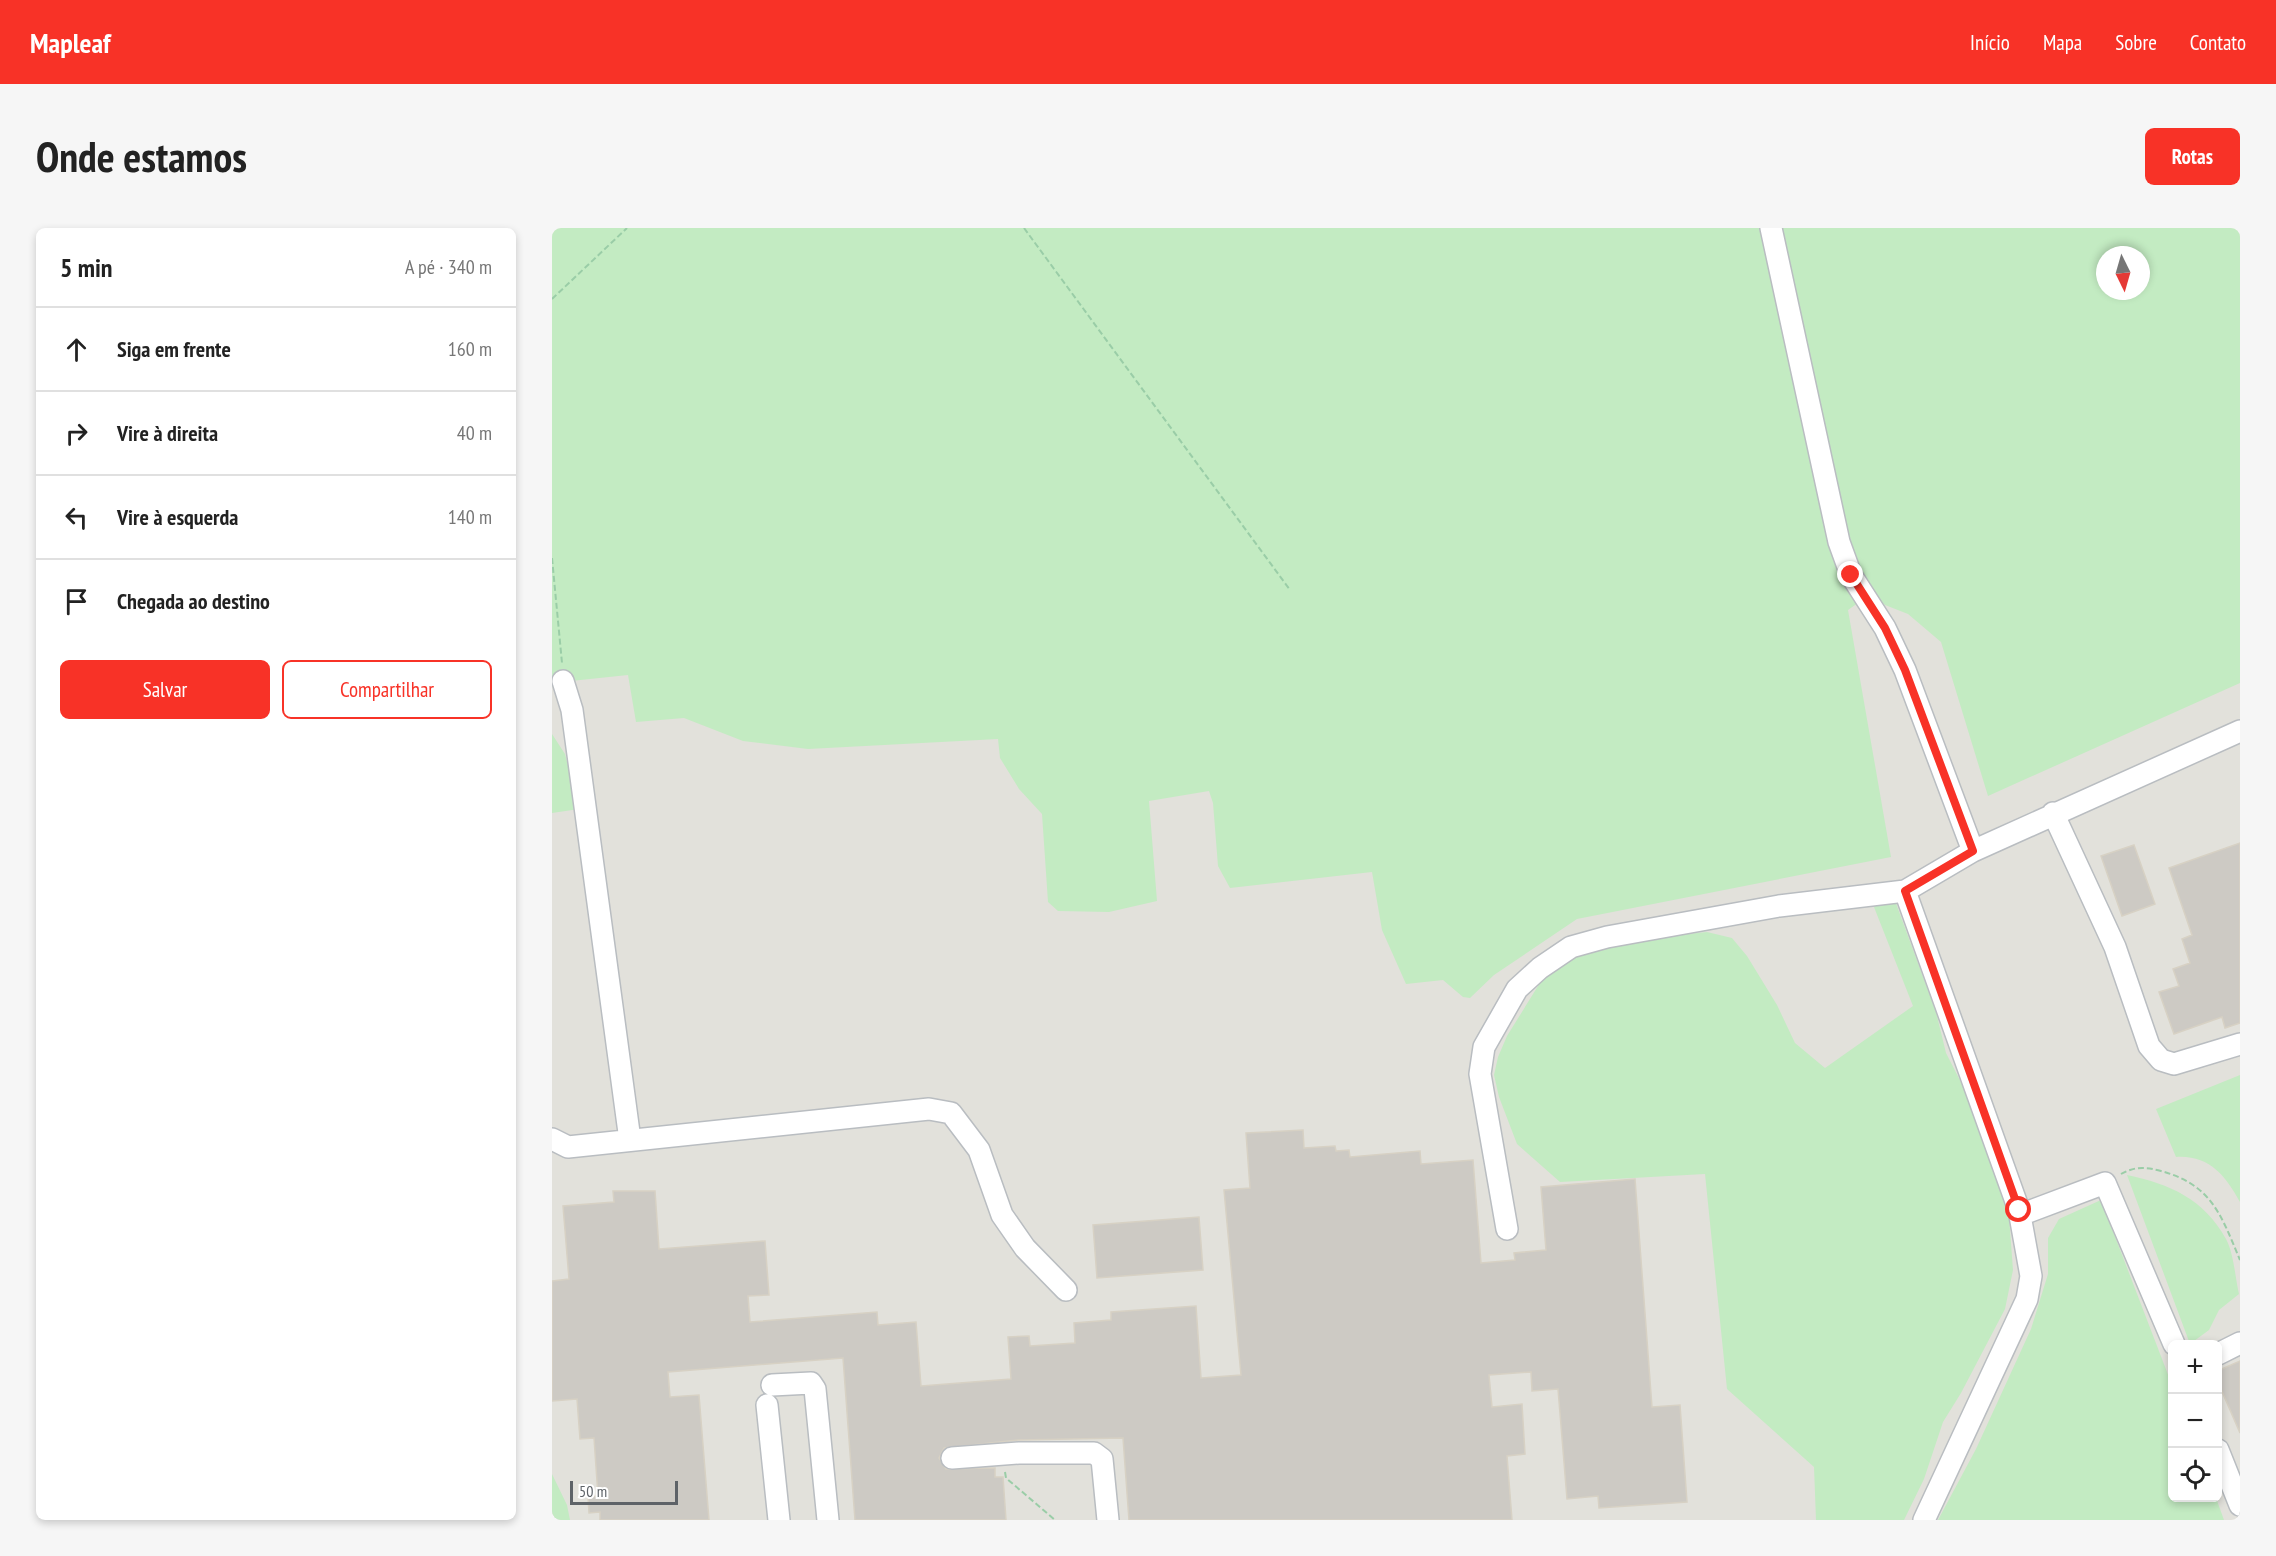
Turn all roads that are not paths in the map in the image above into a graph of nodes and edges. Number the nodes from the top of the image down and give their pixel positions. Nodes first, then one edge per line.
1 (1771, 228) edge
2 (563, 681) road end
3 (2240, 731) edge
4 (2053, 813) junction
5 (1973, 851) junction
6 (1905, 891) junction
7 (2240, 1044) edge
8 (552, 1139) edge
9 (630, 1140) junction
10 (2020, 1215) junction
11 (1507, 1229) dead end
12 (1066, 1290) dead end
13 (2172, 1340) edge
14 (2240, 1343) edge
15 (2222, 1352) edge
16 (952, 1458) dead end
17 (2222, 1462) edge
18 (2240, 1505) edge
19 (779, 1520) edge
20 (828, 1520) edge
21 (1108, 1520) edge
22 (1924, 1520) edge

1 - 5 lane
2 - 9 lane
3 - 4 lane
4 - 5 lane
4 - 7 lane
5 - 6 lane
6 - 10 lane
6 - 11 lane
8 - 9 lane
9 - 12 lane
10 - 13 lane
10 - 22 lane
14 - 15 lane
16 - 21 lane
17 - 18 lane
19 - 20 lane

